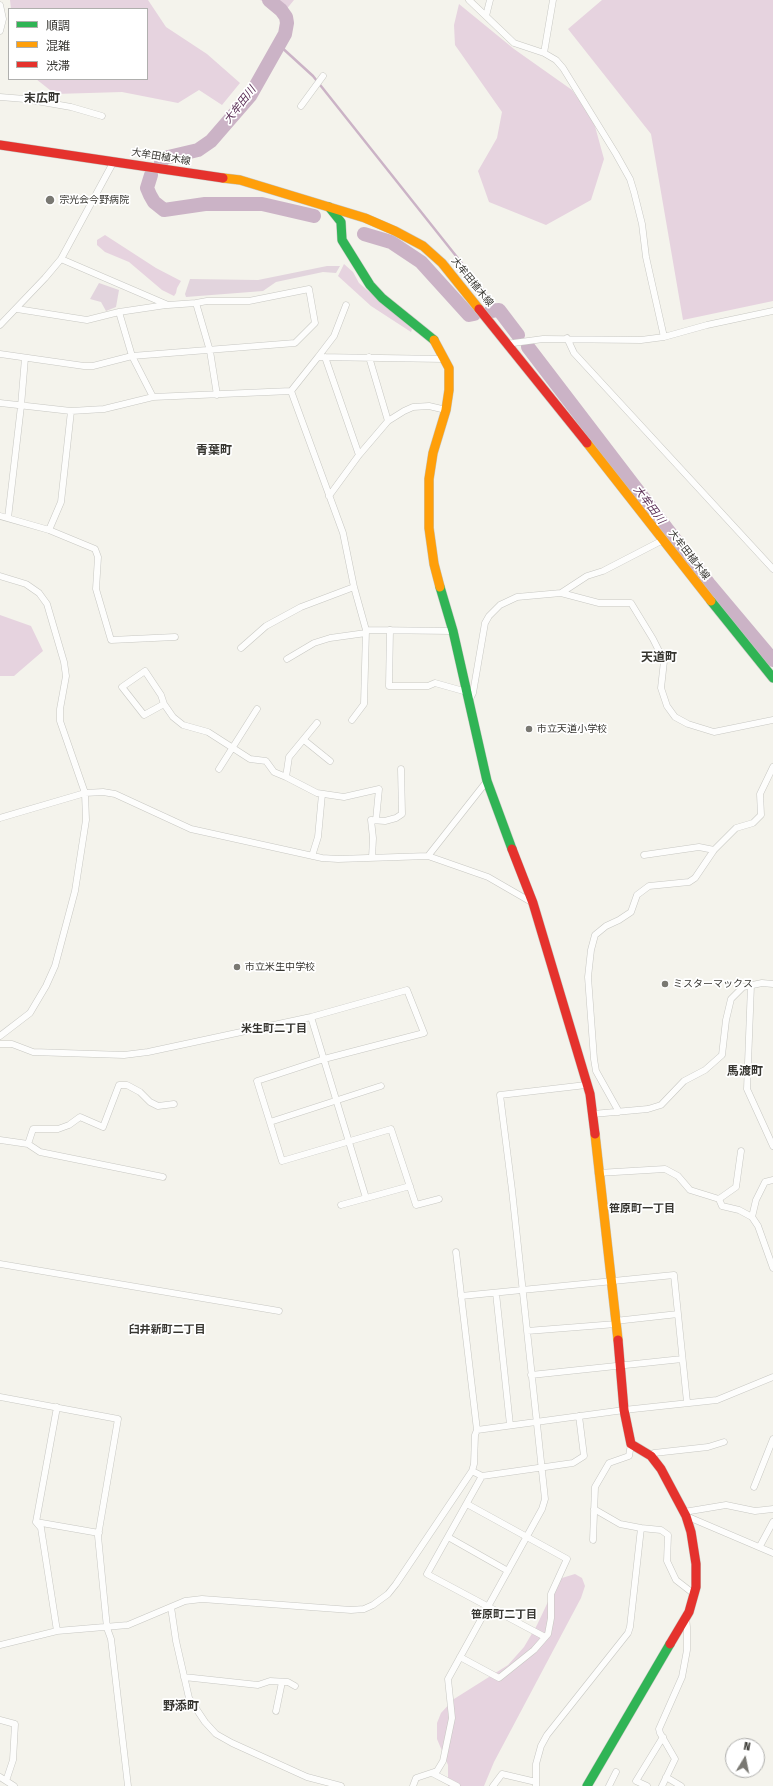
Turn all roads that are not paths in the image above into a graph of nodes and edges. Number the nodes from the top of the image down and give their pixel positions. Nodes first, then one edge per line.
1 (469, 0) edge
2 (490, 0) edge
3 (554, 0) edge
4 (0, 5) edge
5 (486, 16) junction
6 (0, 30) edge
7 (544, 52) junction
8 (323, 76) dead end
9 (0, 97) edge
10 (300, 106) dead end
11 (102, 116) dead end
12 (0, 145) edge
13 (114, 161) junction
14 (329, 207) junction
15 (61, 259) junction
16 (196, 303) junction
17 (168, 305) junction
18 (346, 305) dead end
19 (17, 308) junction
20 (773, 311) edge
21 (119, 312) junction
22 (0, 325) edge
23 (664, 337) junction
24 (567, 338) junction
25 (506, 344) junction
26 (210, 351) junction
27 (0, 354) edge
28 (132, 356) junction
29 (321, 357) junction
30 (369, 357) junction
31 (24, 358) junction
32 (444, 359) junction
33 (291, 391) junction
34 (217, 395) junction
35 (153, 397) junction
36 (0, 403) edge
37 (21, 406) junction
38 (446, 410) junction
39 (71, 411) junction
40 (388, 421) junction
41 (359, 455) junction
42 (329, 496) junction
43 (0, 516) edge
44 (8, 518) junction
45 (49, 530) junction
46 (663, 540) junction
47 (773, 569) edge
48 (0, 576) edge
49 (354, 587) junction
50 (561, 593) junction
51 (390, 630) junction
52 (453, 631) junction
53 (366, 632) junction
54 (175, 637) dead end
55 (241, 648) dead end
56 (287, 658) dead end
57 (773, 678) edge
58 (467, 692) junction
59 (469, 702) junction
60 (164, 704) junction
61 (257, 708) dead end
62 (352, 720) dead end
63 (773, 720) edge
64 (317, 723) dead end
65 (304, 740) junction
66 (233, 748) junction
67 (330, 761) dead end
68 (773, 767) edge
69 (219, 769) dead end
70 (401, 769) dead end
71 (286, 777) junction
72 (487, 781) junction
73 (85, 793) junction
74 (322, 794) junction
75 (0, 818) edge
76 (376, 820) junction
77 (714, 850) junction
78 (644, 855) dead end
79 (312, 856) junction
80 (428, 856) junction
81 (372, 858) junction
82 (533, 903) junction
83 (773, 984) edge
84 (751, 985) junction
85 (311, 1017) junction
86 (0, 1036) edge
87 (0, 1044) edge
88 (324, 1059) junction
89 (586, 1084) junction
90 (381, 1086) dead end
91 (336, 1100) junction
92 (174, 1104) dead end
93 (620, 1112) junction
94 (593, 1114) junction
95 (270, 1122) junction
96 (0, 1140) edge
97 (348, 1142) junction
98 (28, 1144) junction
99 (773, 1146) edge
100 (741, 1151) dead end
101 (598, 1174) junction
102 (163, 1176) dead end
103 (773, 1180) edge
104 (410, 1186) junction
105 (366, 1198) junction
106 (439, 1199) dead end
107 (719, 1199) junction
108 (341, 1205) dead end
109 (752, 1217) junction
110 (456, 1252) dead end
111 (0, 1264) edge
112 (773, 1268) edge
113 (612, 1281) junction
114 (522, 1290) junction
115 (496, 1293) junction
116 (461, 1296) junction
117 (279, 1311) dead end
118 (678, 1314) junction
119 (616, 1322) junction
120 (526, 1331) junction
121 (682, 1359) junction
122 (620, 1366) junction
123 (531, 1374) junction
124 (773, 1377) edge
125 (0, 1397) edge
126 (687, 1402) junction
127 (57, 1407) junction
128 (624, 1410) junction
129 (579, 1416) junction
130 (536, 1422) junction
131 (510, 1425) junction
132 (477, 1430) junction
133 (773, 1439) edge
134 (724, 1442) dead end
135 (631, 1444) junction
136 (651, 1456) junction
137 (542, 1467) junction
138 (472, 1471) junction
139 (482, 1476) junction
140 (754, 1487) dead end
141 (466, 1504) junction
142 (594, 1509) junction
143 (773, 1509) edge
144 (685, 1514) junction
145 (36, 1522) junction
146 (773, 1522) edge
147 (641, 1528) junction
148 (99, 1533) junction
149 (448, 1537) junction
150 (527, 1537) junction
151 (593, 1540) dead end
152 (760, 1546) junction
153 (773, 1553) edge
154 (508, 1571) junction
155 (694, 1594) junction
156 (171, 1607) junction
157 (488, 1607) junction
158 (686, 1617) junction
159 (107, 1628) junction
160 (57, 1632) junction
161 (545, 1638) junction
162 (0, 1645) edge
163 (460, 1657) junction
164 (184, 1677) junction
165 (282, 1682) junction
166 (295, 1686) dead end
167 (276, 1711) dead end
168 (0, 1720) edge
169 (662, 1737) junction
170 (616, 1772) dead end
171 (432, 1773) junction
172 (0, 1777) edge
173 (666, 1777) junction
174 (6, 1781) junction
175 (536, 1784) edge
176 (14, 1786) edge
177 (128, 1786) edge
178 (341, 1786) edge
179 (413, 1786) edge
180 (457, 1786) edge
181 (493, 1786) edge
182 (587, 1786) edge
183 (609, 1786) edge
184 (647, 1786) edge
185 (662, 1786) edge
186 (681, 1786) edge

1 - 5 street
2 - 5 street
3 - 7 street
4 - 6 street
5 - 7 street
7 - 23 street
8 - 10 street
9 - 11 street
12 - 13 street, 大牟田植木線
13 - 14 street, 大牟田植木線
13 - 15 street
14 - 25 street, 大牟田植木線
14 - 32 street
15 - 17 street
15 - 19 street
16 - 17 street
16 - 26 street
16 - 26 street
17 - 21 street
18 - 29 street
19 - 21 street
19 - 22 street
20 - 23 street
21 - 28 street
23 - 24 street
24 - 25 street
24 - 47 street
25 - 46 street, 大牟田植木線
26 - 28 street
26 - 34 street
27 - 31 street
28 - 31 street
28 - 35 street
29 - 30 street
29 - 33 street
29 - 41 street
30 - 32 street
30 - 40 street
31 - 37 street
32 - 38 street
33 - 34 street
33 - 42 street
34 - 35 street
35 - 39 street
36 - 37 street
37 - 39 street
37 - 44 street
38 - 40 street
38 - 52 street
39 - 45 street
40 - 41 street
41 - 42 street
42 - 49 street
43 - 44 street
44 - 45 street
45 - 54 street
46 - 50 street
46 - 57 street, 大牟田植木線
48 - 73 street
49 - 53 street
49 - 55 street
50 - 59 street
50 - 63 street
51 - 52 street
51 - 53 street
51 - 58 street
52 - 58 street
53 - 56 street
53 - 62 street
58 - 59 street
59 - 72 street
60 - 60 street
60 - 66 street
61 - 66 street
64 - 65 street
65 - 67 street
65 - 71 street
66 - 69 street
66 - 71 street
68 - 77 street
70 - 76 street
71 - 74 street
72 - 80 street
72 - 82 street
73 - 75 street
73 - 79 street
73 - 86 street
74 - 76 street
74 - 79 street
76 - 81 street
77 - 78 street
77 - 93 street
79 - 81 street
80 - 81 street
80 - 82 street
82 - 89 street
83 - 84 street
84 - 93 street
84 - 99 street
85 - 87 street
85 - 88 street
85 - 88 street
88 - 91 street
88 - 95 street
89 - 94 street
89 - 114 street
90 - 91 street
91 - 95 street
91 - 97 street
92 - 98 street
93 - 94 street
94 - 101 street
95 - 97 street
96 - 98 street
97 - 104 street
97 - 105 street
98 - 102 street
100 - 107 street
101 - 107 street
101 - 113 street
103 - 109 street
104 - 105 street
104 - 106 street
105 - 108 street
107 - 109 street
109 - 112 street
110 - 116 street
111 - 117 street
113 - 114 street
113 - 118 street
113 - 119 street
114 - 115 street
114 - 120 street
115 - 116 street
115 - 131 street
116 - 132 street
118 - 119 street
118 - 121 street
119 - 120 street
119 - 122 street
120 - 123 street
121 - 122 street
121 - 126 street
122 - 123 street
122 - 128 street
123 - 130 street
124 - 126 street
125 - 127 street
126 - 128 street
127 - 145 street
127 - 148 street
128 - 129 street
128 - 135 street
129 - 130 street
129 - 137 street
130 - 131 street
130 - 137 street
131 - 132 street
132 - 138 street
133 - 140 street
134 - 136 street
135 - 136 street
135 - 142 street
136 - 144 street
137 - 139 street
137 - 150 street
138 - 139 street
138 - 156 street
139 - 141 street
141 - 149 street
141 - 150 street
142 - 147 street
142 - 151 street
143 - 144 street
144 - 152 street
144 - 155 street
145 - 148 street
145 - 160 street
146 - 152 street
147 - 155 street
147 - 175 street
148 - 159 street
149 - 154 street
149 - 157 street
150 - 154 street
150 - 161 street
152 - 153 street
154 - 157 street
155 - 158 street
156 - 159 street
156 - 164 street
157 - 161 street
157 - 163 street
158 - 169 street
158 - 182 street
159 - 160 street
159 - 177 street
160 - 162 street
161 - 163 street
163 - 171 street
164 - 165 street
164 - 178 street
165 - 166 street
165 - 167 street
168 - 174 street
169 - 173 street
169 - 184 street
170 - 183 street
171 - 179 street
171 - 180 street
172 - 174 street
173 - 185 street
173 - 186 street
174 - 176 street
175 - 181 street

